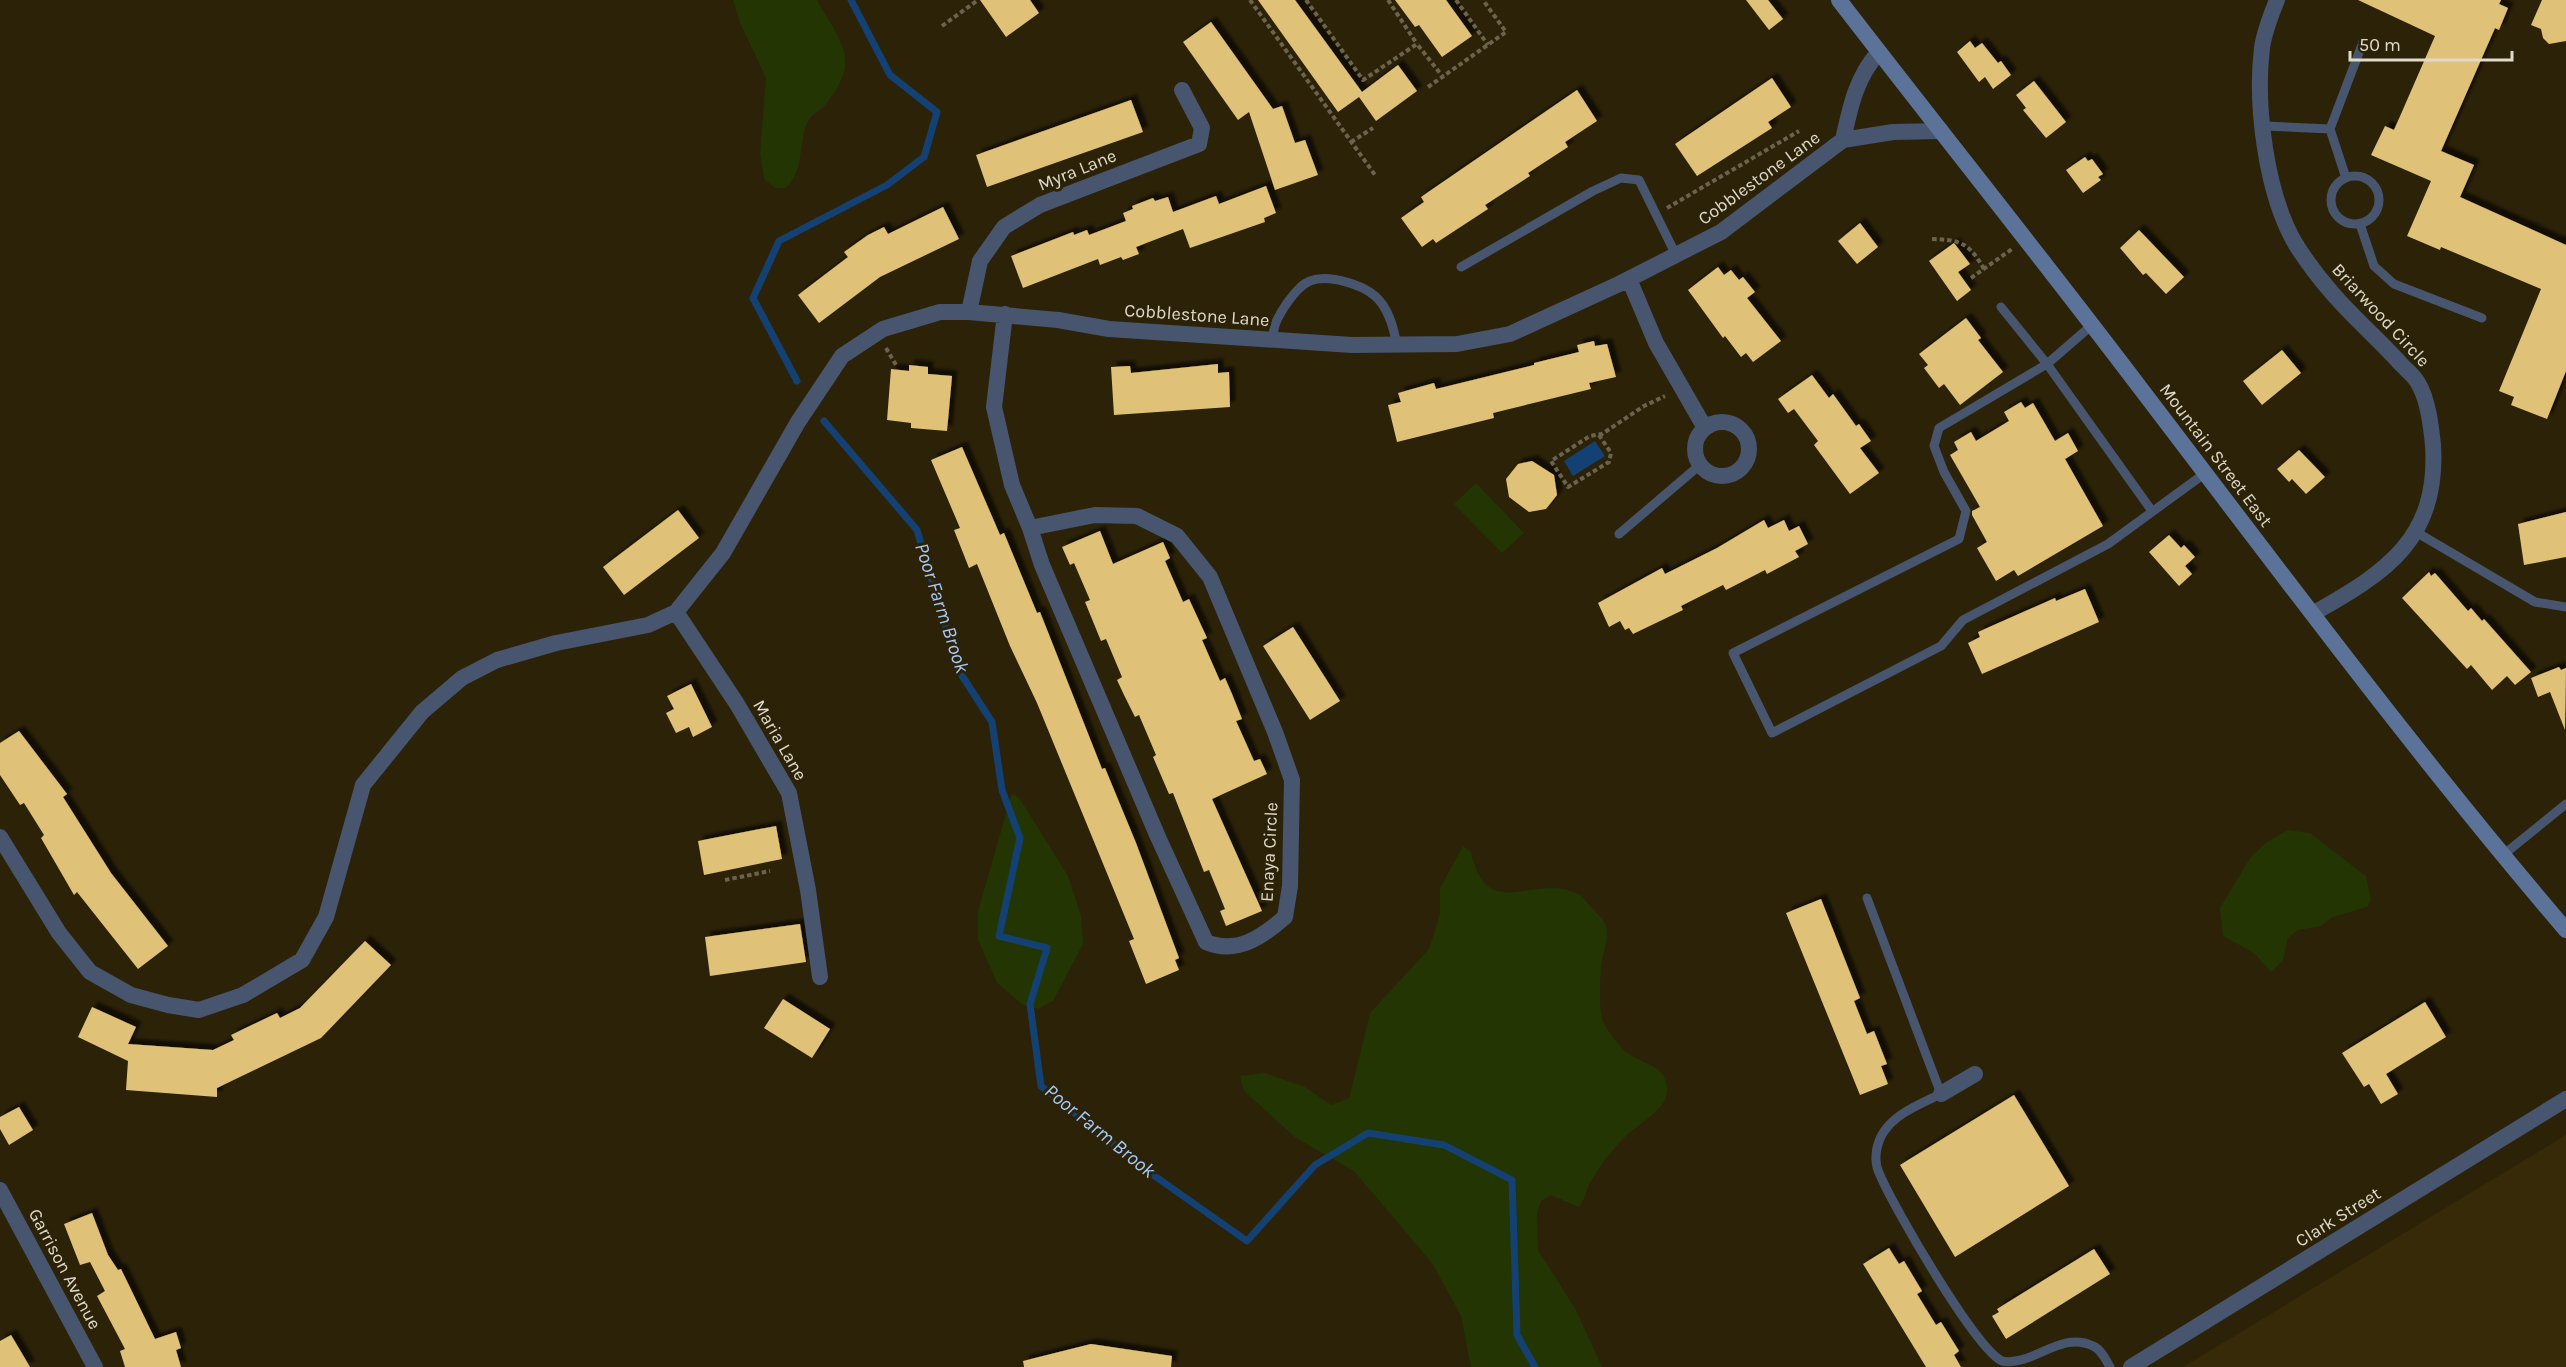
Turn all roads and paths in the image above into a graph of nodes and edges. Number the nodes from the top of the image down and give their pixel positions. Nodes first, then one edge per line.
1 (978, 0) edge
2 (1250, 0) edge
3 (1306, 0) edge
4 (1388, 0) edge
5 (1455, 0) edge
6 (1483, 0) edge
7 (1839, 0) edge
8 (2277, 0) edge
9 (942, 26) dead end
10 (2363, 42) dead end
11 (1417, 44) junction
12 (1488, 45) junction
13 (1879, 52) junction
14 (1443, 77) junction
15 (1428, 87) dead end
16 (1182, 90) dead end
17 (2264, 126) junction
18 (1373, 128) dead end
19 (2330, 129) junction
20 (1799, 131) dead end
21 (1941, 131) junction
22 (1843, 140) junction
23 (1351, 142) junction
24 (1375, 175) dead end
25 (2346, 178) junction
26 (1656, 214) junction
27 (2360, 224) junction
28 (1932, 239) dead end
29 (2025, 239) junction
30 (1676, 255) junction
31 (1461, 267) dead end
32 (1984, 268) junction
33 (1971, 278) dead end
34 (1629, 279) junction
35 (2001, 307) dead end
36 (969, 312) junction
37 (1005, 314) junction
38 (2481, 318) dead end
39 (2092, 325) junction
40 (1273, 340) junction
41 (885, 345) dead end
42 (1397, 346) junction
43 (2047, 364) junction
44 (896, 365) dead end
45 (1682, 388) junction
46 (1705, 428) junction
47 (1599, 435) junction
48 (1701, 464) junction
49 (2205, 474) junction
50 (2152, 511) junction
51 (1030, 528) junction
52 (2416, 532) junction
53 (1619, 534) dead end
54 (2566, 607) edge
55 (676, 612) junction
56 (2314, 613) junction
57 (2566, 804) edge
58 (0, 837) edge
59 (2503, 855) junction
60 (770, 871) dead end
61 (725, 880) dead end
62 (1867, 898) dead end
63 (2566, 930) edge
64 (820, 977) dead end
65 (1976, 1074) dead end
66 (1941, 1094) junction
67 (2566, 1099) edge
68 (0, 1190) edge
69 (95, 1367) edge
70 (2110, 1367) edge
71 (2131, 1367) edge

1 - 9 path
2 - 23 path
3 - 11 path
4 - 11 path
5 - 12 path
6 - 12 path
7 - 13 main road, Mountain Street East
8 - 17 street, Briarwood Circle
10 - 19 lane
11 - 14 path
12 - 14 path
13 - 21 main road, Mountain Street East
13 - 22 street, Cobblestone Lane
14 - 15 path
16 - 36 street, Myra Lane
17 - 19 lane
17 - 52 street, Briarwood Circle
18 - 23 path
19 - 25 lane
20 - 26 path
21 - 22 street, Cobblestone Lane
21 - 29 main road, Mountain Street East
22 - 30 street, Cobblestone Lane
23 - 24 path
25 - 27 lane
25 - 27 lane
26 - 30 lane
26 - 31 lane
27 - 38 lane
28 - 32 path
29 - 32 path
29 - 39 main road, Mountain Street East
30 - 34 street, Cobblestone Lane
32 - 33 path
34 - 42 street, Cobblestone Lane
34 - 45 street
35 - 43 lane
36 - 37 street, Cobblestone Lane
36 - 55 street, Cobblestone Lane
37 - 40 street, Cobblestone Lane
37 - 51 street, Enaya Circle
39 - 43 lane
39 - 49 main road, Mountain Street East
40 - 42 street, Cobblestone Lane
40 - 42 lane
41 - 44 path
43 - 50 lane
43 - 50 lane
45 - 46 street
45 - 47 path
46 - 48 street
46 - 48 street
47 - 47 path
48 - 53 lane
49 - 50 lane
49 - 56 main road, Mountain Street East
51 - 51 street, Enaya Circle
52 - 54 lane
52 - 56 street, Briarwood Circle
55 - 58 street, Cobblestone Lane
55 - 64 street, Maria Lane
56 - 59 main road, Mountain Street East
57 - 59 lane
59 - 63 main road, Mountain Street East
60 - 61 path
62 - 66 lane
65 - 66 street
66 - 70 lane
67 - 71 street, Clark Street
68 - 69 street, Garrison Avenue

